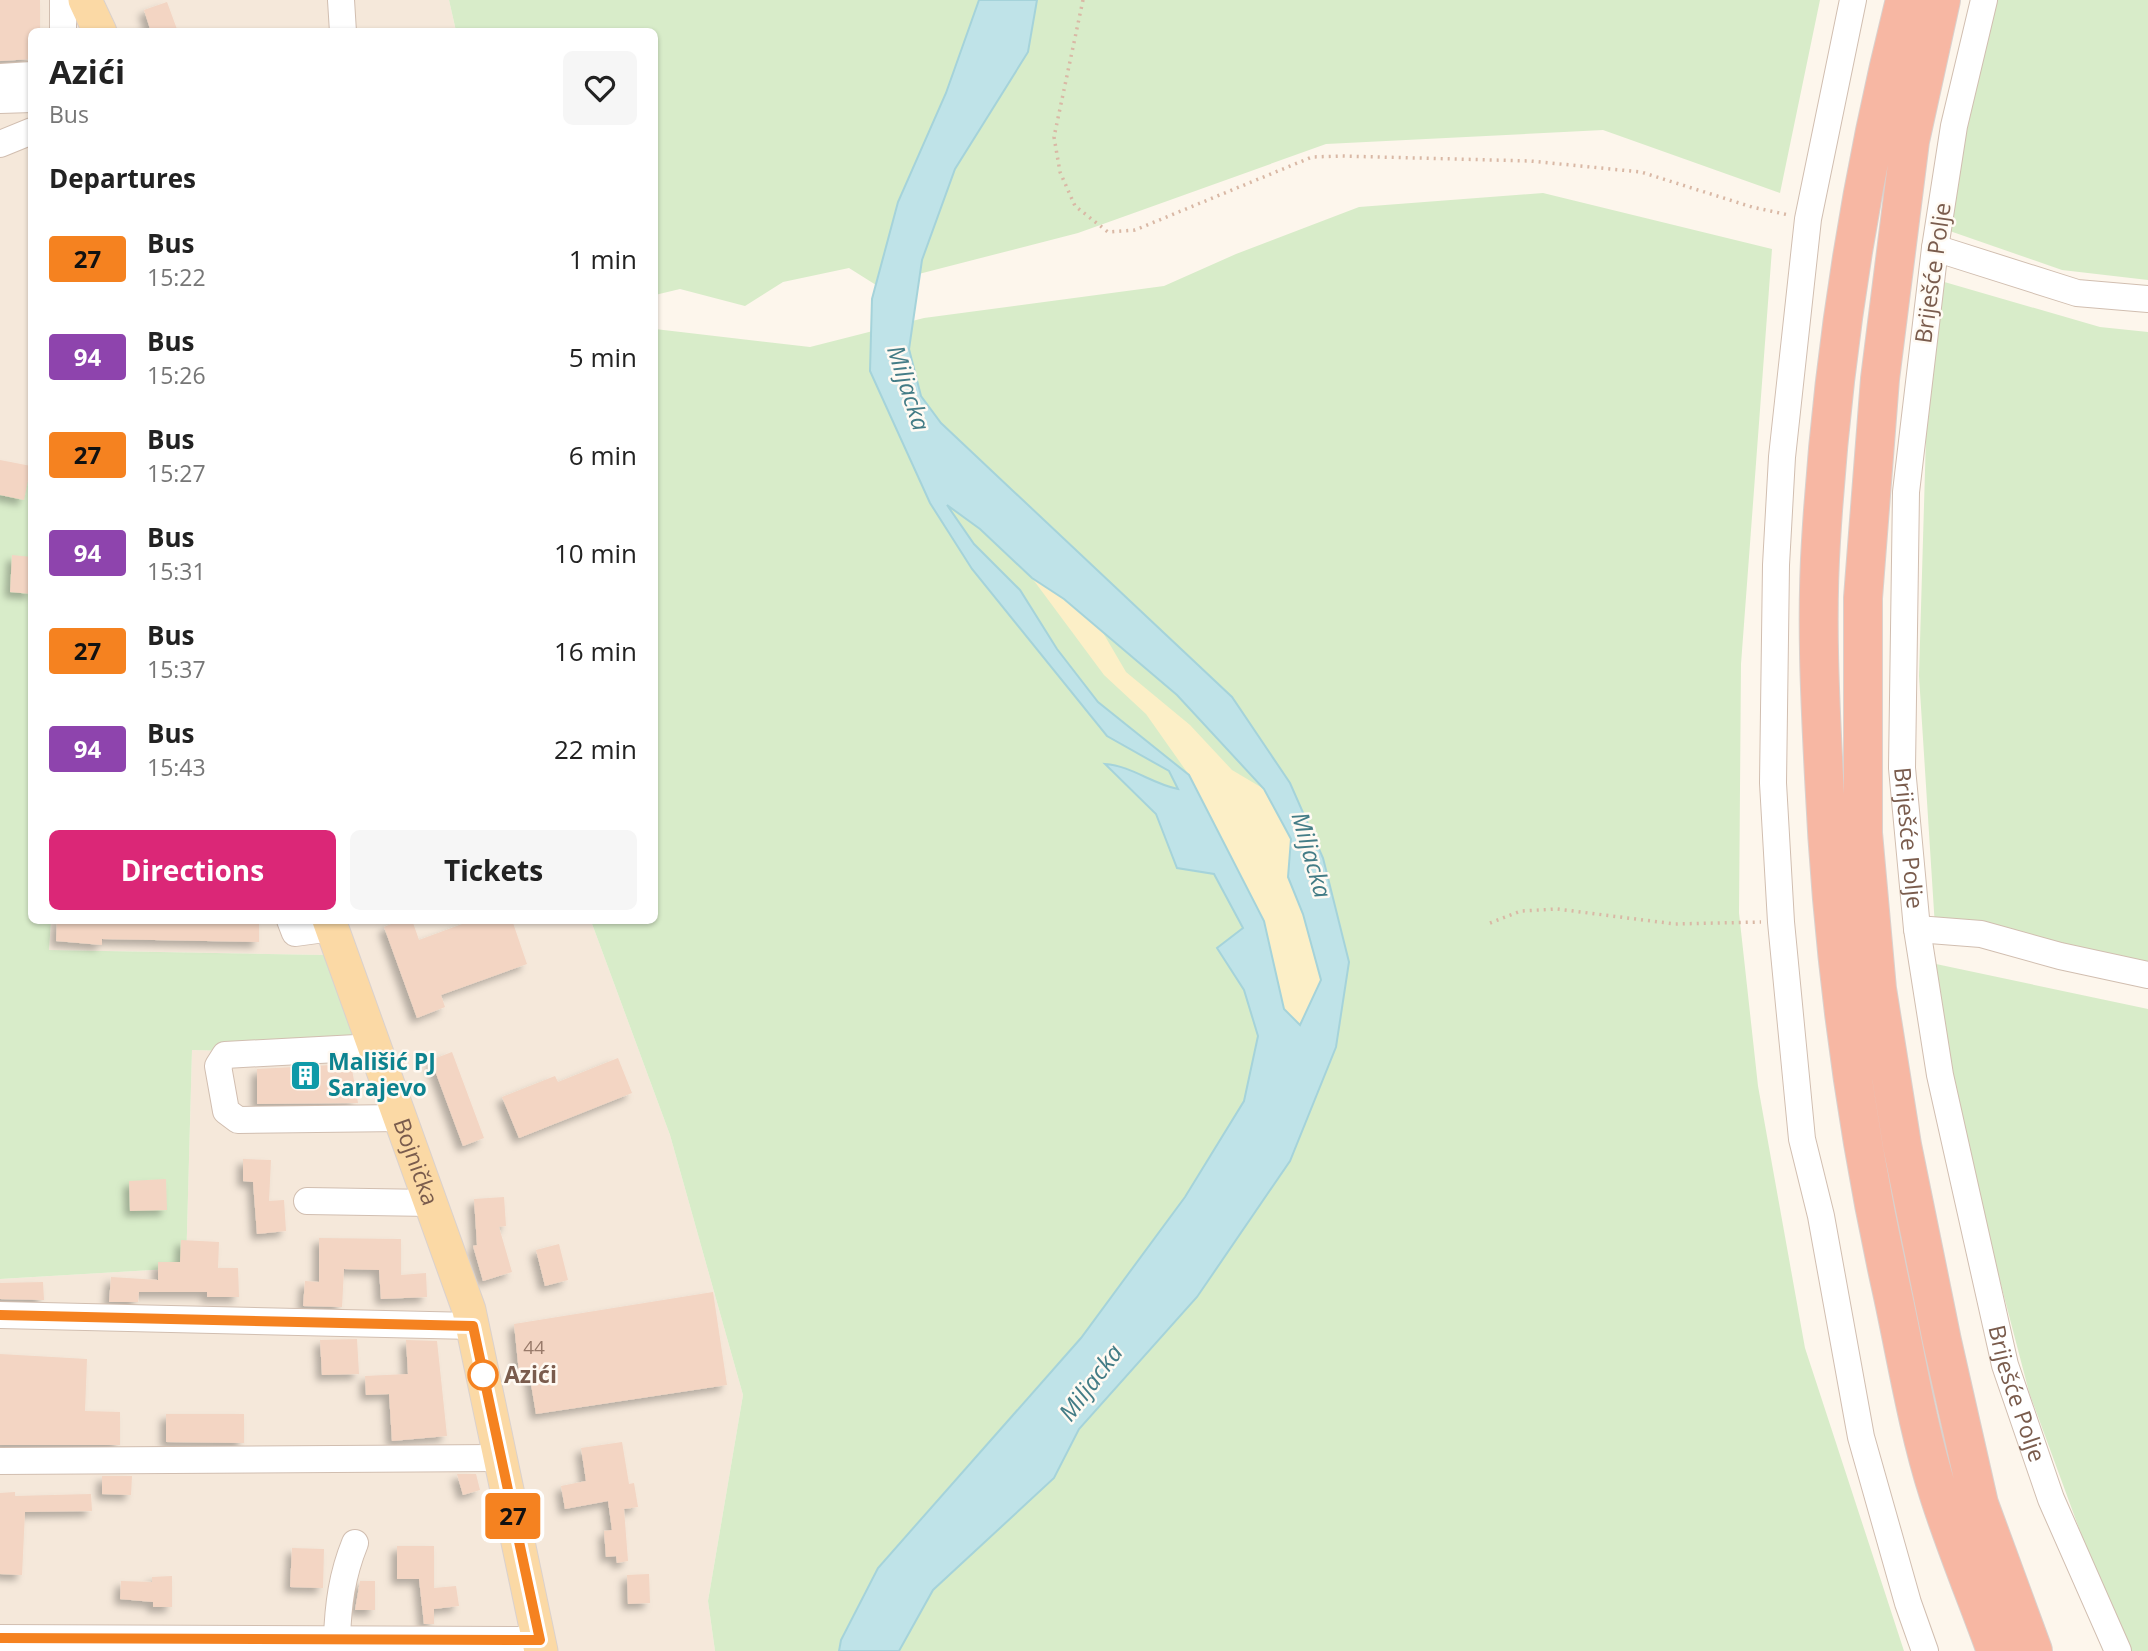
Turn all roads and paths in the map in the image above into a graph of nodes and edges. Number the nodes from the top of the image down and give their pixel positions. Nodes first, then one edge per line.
1 (63, 0) edge
2 (85, 0) edge
3 (341, 0) edge
4 (1083, 0) edge
5 (1853, 0) edge
6 (1905, 0) edge
7 (1941, 0) edge
8 (1984, 0) edge
9 (63, 28) edge
10 (98, 28) edge
11 (343, 28) edge
12 (28, 75) edge
13 (0, 77) edge
14 (28, 99) edge
15 (0, 100) edge
16 (28, 133) edge
17 (0, 144) edge
18 (1808, 219) junction
19 (1935, 248) junction
20 (2148, 299) edge
21 (1490, 922) dead end
22 (1781, 922) junction
23 (290, 924) edge
24 (330, 924) edge
25 (1916, 929) junction
26 (2148, 975) edge
27 (375, 1047) junction
28 (401, 1118) junction
29 (307, 1201) dead end
30 (431, 1203) junction
31 (0, 1315) edge
32 (473, 1326) junction
33 (499, 1458) junction
34 (0, 1461) edge
35 (355, 1543) dead end
36 (0, 1638) edge
37 (337, 1639) junction
38 (540, 1645) edge
39 (1925, 1651) edge
40 (1996, 1651) edge
41 (2033, 1651) edge
42 (2118, 1651) edge

1 - 9 street
2 - 10 main road
3 - 11 street
4 - 18 path
5 - 18 street
6 - 40 highway
7 - 41 highway
8 - 19 street, Briješće Polje
12 - 13 street
14 - 15 street
16 - 17 street
18 - 22 street
19 - 20 street
19 - 25 street, Briješće Polje
21 - 22 path
22 - 39 street
23 - 24 street
24 - 27 main road, Bojnička
25 - 26 street
25 - 42 street, Briješće Polje
27 - 28 main road, Bojnička
27 - 28 street
28 - 30 main road, Bojnička
29 - 30 street
30 - 32 main road, Bojnička
31 - 32 street
32 - 33 main road, Bojnička
33 - 34 street
33 - 38 main road, Bojnička
35 - 37 street
36 - 37 street, Bojnička
37 - 38 street, Bojnička

